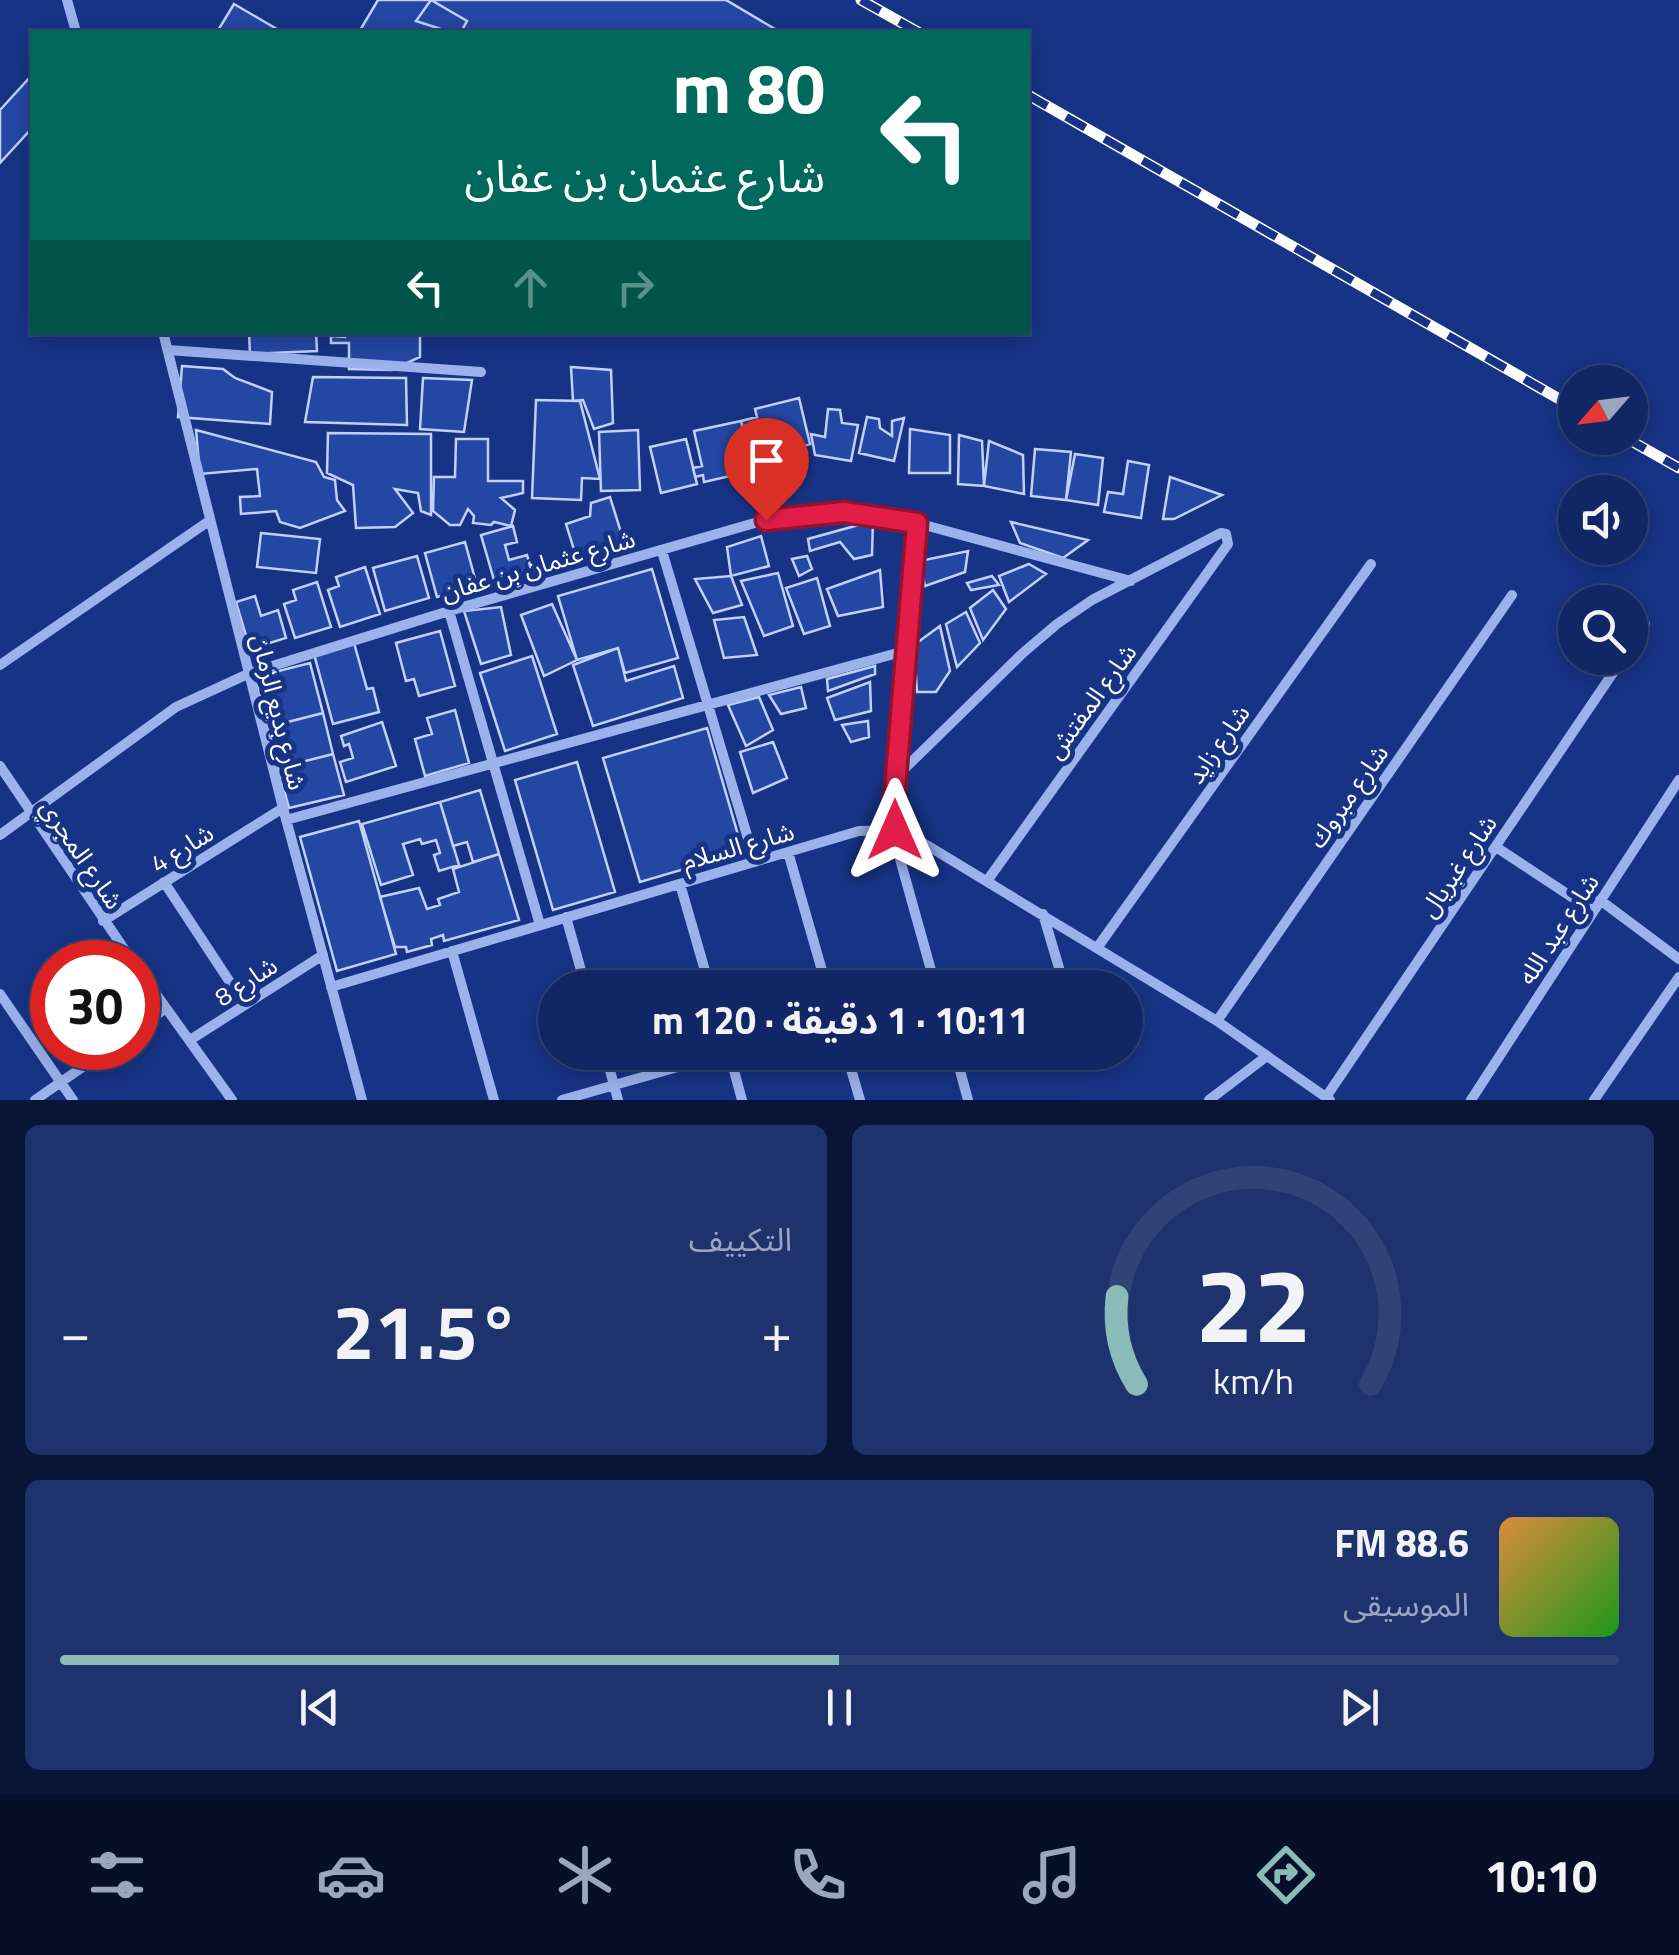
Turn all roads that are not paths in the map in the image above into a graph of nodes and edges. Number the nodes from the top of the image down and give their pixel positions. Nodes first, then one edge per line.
1 (67, 0) edge
2 (75, 30) edge
3 (164, 335) edge
4 (168, 350) junction
5 (480, 372) dead end
6 (209, 522) junction
7 (917, 523) junction
8 (662, 550) junction
9 (1370, 564) dead end
10 (1131, 580) junction
11 (1512, 595) dead end
12 (449, 611) junction
13 (906, 651) junction
14 (0, 665) edge
15 (250, 673) junction
16 (1611, 675) edge
17 (708, 705) junction
18 (493, 764) junction
19 (0, 766) edge
20 (895, 778) junction
21 (1679, 780) edge
22 (30, 813) junction
23 (284, 814) junction
24 (895, 830) junction
25 (0, 835) edge
26 (1496, 847) junction
27 (788, 852) junction
28 (755, 862) junction
29 (988, 881) junction
30 (164, 882) junction
31 (680, 884) junction
32 (1600, 900) junction
33 (1042, 912) junction
34 (1593, 912) junction
35 (566, 917) junction
36 (102, 921) junction
37 (540, 925) junction
38 (116, 940) edge
39 (1097, 948) junction
40 (452, 951) junction
41 (322, 955) junction
42 (1679, 958) edge
43 (581, 970) edge
44 (705, 970) edge
45 (822, 970) edge
46 (931, 970) edge
47 (1059, 970) edge
48 (1679, 977) edge
49 (331, 987) junction
50 (0, 994) edge
51 (160, 1000) edge
52 (244, 1005) junction
53 (166, 1008) junction
54 (160, 1012) edge
55 (1217, 1021) junction
56 (190, 1040) junction
57 (1266, 1056) junction
58 (78, 1070) edge
59 (610, 1070) edge
60 (668, 1070) edge
61 (734, 1070) edge
62 (851, 1070) edge
63 (959, 1070) edge
64 (61, 1082) junction
65 (614, 1085) junction
66 (1328, 1098) edge
67 (35, 1100) edge
68 (73, 1100) edge
69 (232, 1100) edge
70 (362, 1100) edge
71 (494, 1100) edge
72 (562, 1100) edge
73 (618, 1100) edge
74 (742, 1100) edge
75 (860, 1100) edge
76 (968, 1100) edge
77 (1209, 1100) edge
78 (1471, 1100) edge
79 (1594, 1100) edge

1 - 2 street
3 - 4 street, شارع بديع الزمان
4 - 5 street
4 - 6 street, شارع بديع الزمان
6 - 14 street
6 - 15 street, شارع بديع الزمان
7 - 8 street, شارع عثمان بن عفان
7 - 10 street, شارع عثمان بن عفان
7 - 13 street
8 - 12 street, شارع عثمان بن عفان
8 - 17 street
9 - 39 street, شارع زايد
10 - 20 street
10 - 29 street, شارع المفتش
11 - 55 street, شارع مبروك
12 - 15 street, شارع عثمان بن عفان
12 - 18 street
13 - 17 street, شارع 4
13 - 20 street
15 - 22 street, شارع عثمان بن عفان
15 - 23 street, شارع بديع الزمان
16 - 26 street, شارع غبريال
17 - 18 street, شارع 4
17 - 28 street
18 - 23 street, شارع 4
18 - 37 street
19 - 22 street, شارع المجري
20 - 24 street
21 - 32 street, شارع عبد الله
22 - 25 street, شارع عثمان بن عفان
22 - 36 street, شارع المجري
23 - 30 street, شارع 4
23 - 41 street, شارع بديع الزمان
24 - 27 street, شارع السلام
24 - 29 street
24 - 46 street
26 - 34 street
26 - 66 street, شارع غبريال
27 - 28 street, شارع السلام
27 - 45 street
28 - 31 street, شارع السلام
29 - 33 street
30 - 36 street, شارع 4
30 - 52 street
31 - 35 street, شارع السلام
31 - 44 street
32 - 34 street, شارع عبد الله
32 - 42 street
33 - 39 street
33 - 47 street
34 - 78 street, شارع عبد الله
35 - 37 street, شارع السلام
35 - 43 street
36 - 38 street, شارع المجري
37 - 40 street, شارع السلام
39 - 55 street
40 - 49 street, شارع السلام
40 - 71 street
41 - 49 street, شارع بديع الزمان
41 - 52 street, شارع 8
48 - 79 street
49 - 70 street, شارع بديع الزمان
50 - 64 street
51 - 53 street
52 - 56 street, شارع 8
53 - 54 street
53 - 56 street
55 - 57 street
56 - 69 street
57 - 66 street
57 - 77 street
58 - 64 street
59 - 65 street
60 - 65 street
61 - 74 street
62 - 75 street
63 - 76 street
64 - 67 street
64 - 68 street
65 - 72 street
65 - 73 street

